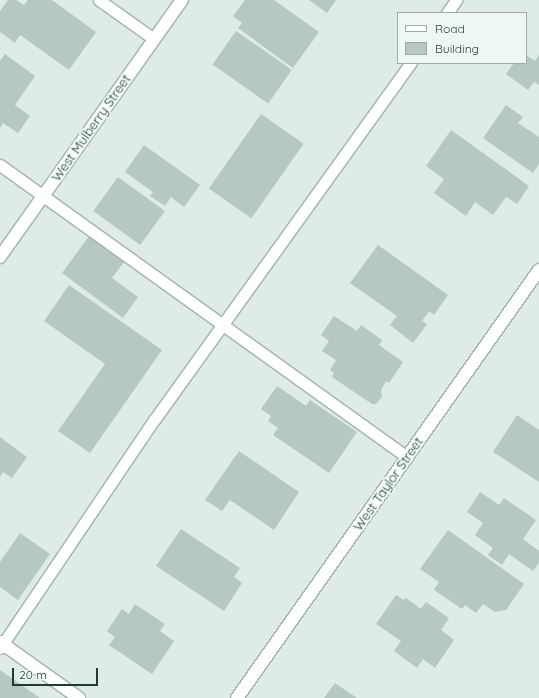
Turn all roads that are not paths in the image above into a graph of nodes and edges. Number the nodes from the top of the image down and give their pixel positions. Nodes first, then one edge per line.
1 (99, 0) edge
2 (182, 0) edge
3 (456, 0) edge
4 (448, 12) edge
5 (154, 39) junction
6 (410, 64) edge
7 (0, 165) edge
8 (43, 196) junction
9 (0, 257) edge
10 (539, 270) edge
11 (222, 325) junction
12 (407, 457) junction
13 (1, 644) edge
14 (79, 698) edge
15 (237, 698) edge

1 - 5 lane
2 - 5 street, West Mulberry Street
3 - 4 lane
5 - 8 street, West Mulberry Street
6 - 11 lane
7 - 8 lane
8 - 9 street, West Mulberry Street
8 - 11 lane
10 - 12 street, West Taylor Street
11 - 12 lane
11 - 13 lane
12 - 15 street, West Taylor Street
13 - 14 street

